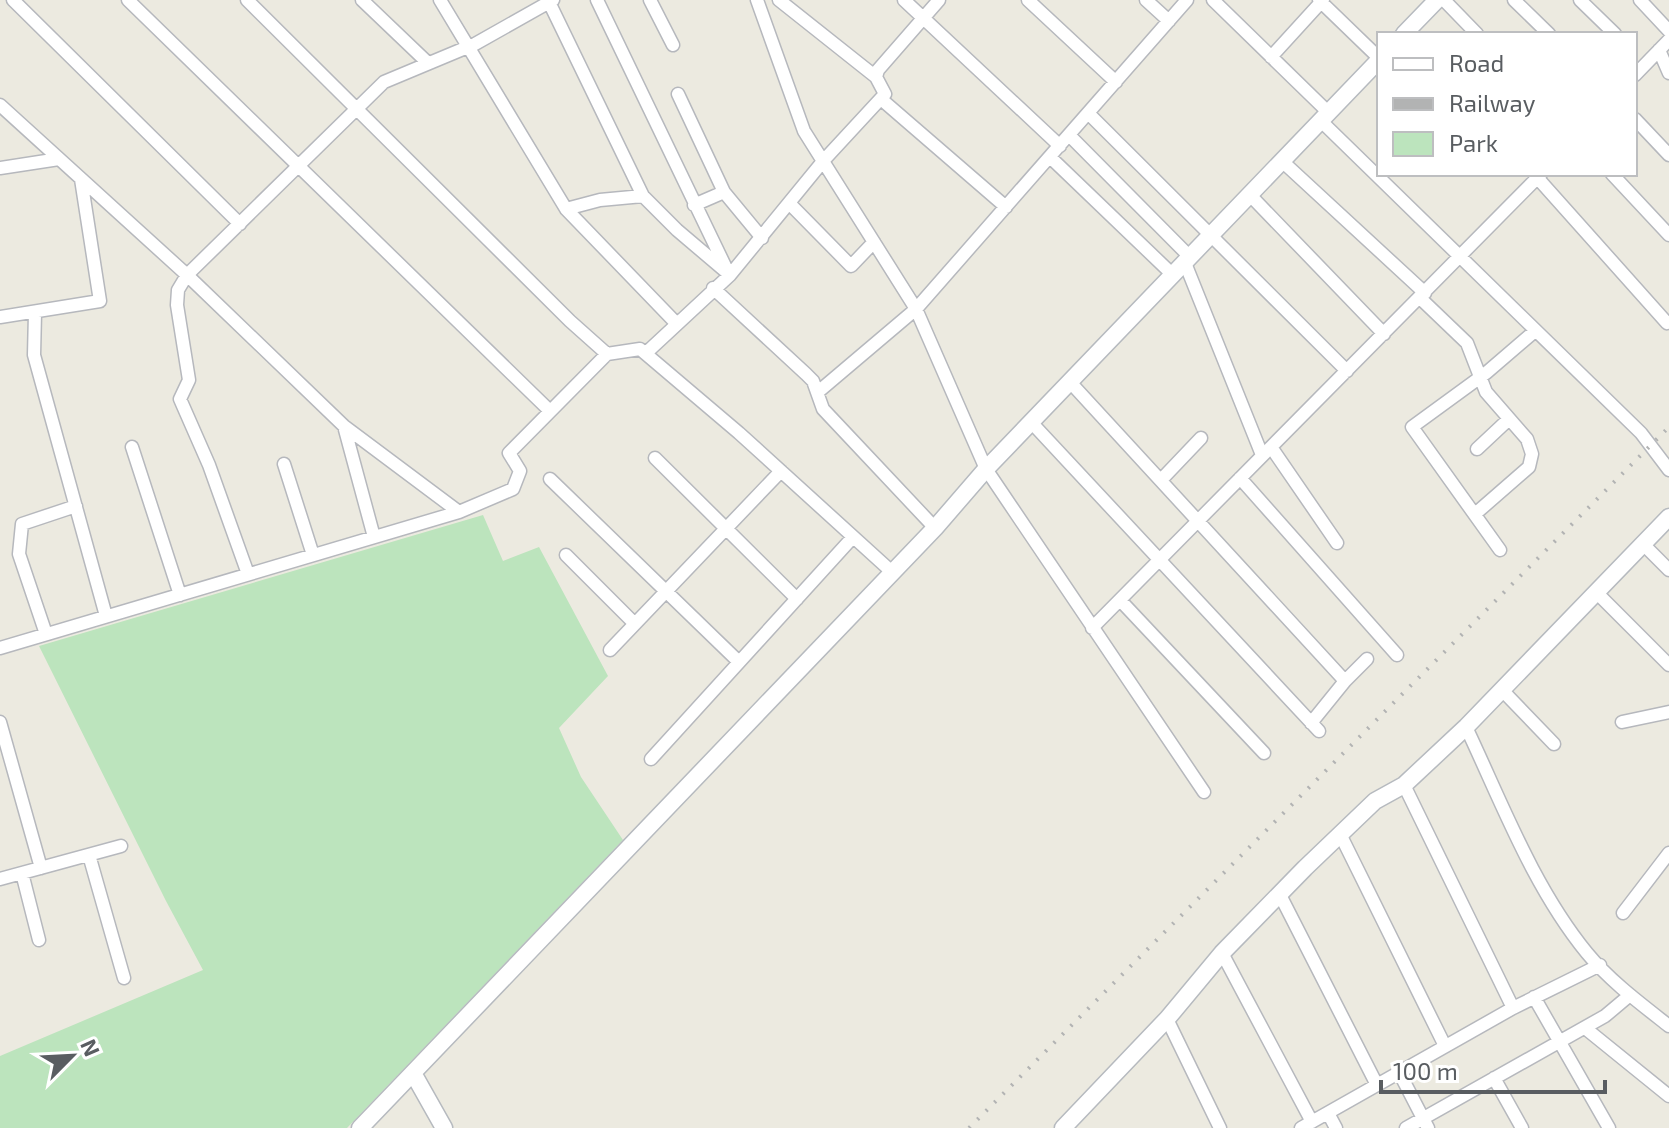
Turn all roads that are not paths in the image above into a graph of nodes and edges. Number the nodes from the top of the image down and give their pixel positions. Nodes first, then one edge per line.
1 (13, 0) edge
2 (128, 0) edge
3 (247, 0) edge
4 (362, 0) edge
5 (440, 0) edge
6 (597, 0) edge
7 (650, 0) edge
8 (757, 0) edge
9 (779, 0) edge
10 (904, 0) edge
11 (939, 0) edge
12 (1028, 0) edge
13 (1146, 0) edge
14 (1187, 0) edge
15 (1213, 0) edge
16 (1514, 0) edge
17 (1580, 0) edge
18 (1640, 0) edge
19 (550, 1) edge
20 (1321, 1) edge
21 (1437, 1) edge
22 (924, 18) junction
23 (1169, 21) junction
24 (1669, 31) edge
25 (1406, 32) edge
26 (1475, 32) edge
27 (1547, 32) edge
28 (1613, 32) edge
29 (1669, 40) edge
30 (673, 45) dead end
31 (468, 47) junction
32 (1659, 50) junction
33 (1637, 55) edge
34 (1271, 57) junction
35 (1377, 57) edge
36 (1377, 61) edge
37 (428, 63) junction
38 (1646, 64) junction
39 (1637, 73) edge
40 (1669, 73) edge
41 (876, 77) junction
42 (1116, 82) junction
43 (678, 94) dead end
44 (881, 99) junction
45 (0, 105) edge
46 (357, 108) junction
47 (1088, 113) junction
48 (1325, 117) junction
49 (1637, 121) edge
50 (1069, 135) junction
51 (1060, 146) junction
52 (1669, 155) edge
53 (1050, 157) junction
54 (59, 159) junction
55 (824, 160) junction
56 (1283, 162) junction
57 (297, 167) junction
58 (0, 168) edge
59 (1377, 171) edge
60 (1382, 176) edge
61 (1537, 176) edge
62 (1539, 176) edge
63 (1614, 176) edge
64 (81, 179) junction
65 (724, 192) junction
66 (1250, 195) junction
67 (643, 196) junction
68 (790, 204) junction
69 (694, 205) junction
70 (1006, 207) junction
71 (566, 209) junction
72 (240, 224) junction
73 (1669, 235) edge
74 (1211, 236) junction
75 (762, 238) junction
76 (874, 242) junction
77 (1461, 257) junction
78 (1183, 265) junction
79 (187, 275) junction
80 (730, 275) junction
81 (713, 288) junction
82 (1423, 295) junction
83 (916, 309) junction
84 (35, 313) junction
85 (0, 317) edge
86 (1669, 322) edge
87 (676, 323) junction
88 (1535, 331) junction
89 (1384, 334) junction
90 (646, 353) junction
91 (607, 354) junction
92 (1347, 371) junction
93 (1481, 377) junction
94 (1070, 382) junction
95 (818, 392) junction
96 (550, 411) junction
97 (1509, 419) junction
98 (1031, 422) junction
99 (344, 426) junction
100 (1201, 438) dead end
101 (132, 447) dead end
102 (1477, 449) dead end
103 (1266, 451) junction
104 (655, 458) dead end
105 (284, 464) dead end
106 (986, 469) junction
107 (1669, 470) edge
108 (781, 471) junction
109 (1240, 478) junction
110 (550, 479) dead end
111 (1161, 480) junction
112 (76, 506) junction
113 (459, 512) junction
114 (1475, 514) junction
115 (1669, 517) edge
116 (1199, 520) junction
117 (935, 528) junction
118 (726, 529) junction
119 (374, 537) junction
120 (853, 537) junction
121 (1337, 543) dead end
122 (1642, 543) junction
123 (1500, 550) dead end
124 (313, 555) junction
125 (566, 555) dead end
126 (1159, 560) junction
127 (1669, 570) edge
128 (892, 572) junction
129 (248, 574) junction
130 (666, 592) junction
131 (1596, 592) junction
132 (180, 595) junction
133 (797, 599) junction
134 (1120, 600) junction
135 (106, 616) junction
136 (635, 624) junction
137 (1092, 628) junction
138 (46, 634) junction
139 (0, 648) edge
140 (610, 650) dead end
141 (1397, 655) dead end
142 (1367, 659) dead end
143 (739, 662) junction
144 (1669, 665) edge
145 (1345, 681) junction
146 (1502, 690) junction
147 (1669, 712) edge
148 (0, 722) edge
149 (1622, 722) dead end
150 (1466, 727) junction
151 (1554, 744) dead end
152 (1264, 753) dead end
153 (651, 759) dead end
154 (1404, 785) junction
155 (1204, 792) dead end
156 (1340, 834) junction
157 (121, 846) dead end
158 (1669, 853) edge
159 (89, 855) junction
160 (41, 868) junction
161 (22, 873) junction
162 (0, 879) edge
163 (1280, 895) junction
164 (1623, 913) dead end
165 (39, 940) dead end
166 (1222, 953) junction
167 (1600, 965) junction
168 (124, 978) dead end
169 (1630, 995) junction
170 (1534, 997) junction
171 (1513, 1008) junction
172 (1167, 1019) junction
173 (1669, 1026) edge
174 (1585, 1028) junction
175 (1559, 1043) junction
176 (1445, 1046) junction
177 (1399, 1072) junction
178 (413, 1073) junction
179 (1494, 1078) junction
180 (1377, 1085) junction
181 (1669, 1096) edge
182 (1328, 1113) junction
183 (1426, 1123) edge
184 (1306, 1125) edge
185 (360, 1128) edge
186 (444, 1128) edge
187 (1063, 1128) edge
188 (1220, 1128) edge
189 (1336, 1128) edge
190 (1406, 1128) edge
191 (1522, 1128) edge
192 (1609, 1128) edge

1 - 72 street
2 - 57 street
3 - 46 street
4 - 37 street
5 - 31 street
6 - 69 street
7 - 30 street
8 - 55 street
9 - 41 street
10 - 22 street
11 - 22 street
12 - 42 street
13 - 23 street
14 - 23 street
15 - 34 street
16 - 27 street
17 - 28 street
18 - 24 street
19 - 31 street
19 - 67 street
20 - 34 street
20 - 35 street
21 - 25 main road
21 - 26 street
22 - 41 street
22 - 51 street
23 - 42 street
29 - 32 street
31 - 37 street
31 - 71 street
32 - 38 street
32 - 40 street
33 - 38 street
34 - 48 street
36 - 48 main road
37 - 46 street
38 - 39 street
41 - 44 street
42 - 47 street
43 - 65 street
44 - 55 street
44 - 70 street
45 - 54 street
46 - 57 street
46 - 91 street
47 - 50 street
47 - 74 street
48 - 56 main road
48 - 59 street
49 - 52 street
50 - 51 street
50 - 78 street
51 - 53 street
53 - 70 street
53 - 78 street
54 - 58 street
54 - 64 street
55 - 68 street
55 - 76 street
56 - 66 main road
56 - 82 street
57 - 72 street
57 - 96 street
60 - 77 street
61 - 77 street
62 - 86 street
63 - 73 street
64 - 79 street
64 - 84 street
65 - 69 street
65 - 75 street
66 - 74 main road
66 - 89 street
67 - 71 street
67 - 80 street
68 - 75 street
68 - 76 street
69 - 80 street
70 - 83 street
71 - 87 street
72 - 79 street
74 - 78 main road
74 - 92 street
75 - 80 street
76 - 83 street
77 - 82 street
77 - 88 street
78 - 94 main road
78 - 103 street
79 - 99 street
79 - 129 street
80 - 81 street
81 - 87 street
81 - 95 street
82 - 89 street
82 - 93 street
83 - 95 street
83 - 106 street
84 - 85 street
84 - 112 street
87 - 90 street
88 - 93 street
88 - 107 street
89 - 92 street
90 - 91 street
90 - 108 street
91 - 96 street
92 - 103 street
93 - 97 street
93 - 114 street
94 - 98 main road
94 - 111 street
95 - 117 street
96 - 113 street
97 - 102 street
97 - 114 street
98 - 106 main road
98 - 126 street
99 - 113 street
99 - 119 street
100 - 111 street
101 - 132 street
103 - 109 street
103 - 121 street
104 - 118 street
105 - 124 street
106 - 117 main road
106 - 137 street
108 - 118 street
108 - 120 street
109 - 116 street
109 - 141 street
110 - 130 street
111 - 116 street
112 - 135 street
112 - 138 street
113 - 119 street
114 - 123 street
115 - 122 main road
116 - 126 street
116 - 145 street
117 - 128 main road
118 - 130 street
118 - 133 street
119 - 124 street
120 - 128 street
120 - 133 street
122 - 127 street
122 - 131 main road
124 - 129 street
125 - 136 street
126 - 134 street
126 - 145 street
128 - 178 main road
129 - 132 street
130 - 136 street
130 - 143 street
131 - 144 street
131 - 146 main road
132 - 135 street
133 - 143 street
134 - 137 street
134 - 152 street
135 - 138 street
136 - 140 street
137 - 155 street
138 - 139 street
142 - 145 street
143 - 153 street
146 - 150 main road
146 - 151 street
147 - 149 street
148 - 160 street
150 - 154 main road
150 - 167 street
154 - 156 main road
154 - 171 street
156 - 163 main road
156 - 176 street
157 - 159 street
158 - 164 street
159 - 160 street
159 - 168 street
160 - 161 street
161 - 162 street
161 - 165 street
163 - 166 main road
163 - 180 street
166 - 172 main road
166 - 184 street
167 - 169 street
167 - 170 street
169 - 173 street
169 - 174 street
170 - 171 street
170 - 175 street
171 - 176 street
172 - 187 main road
172 - 188 street
174 - 175 street
174 - 181 street
175 - 179 street
175 - 192 street
176 - 177 street
177 - 180 street
177 - 183 street
178 - 185 main road
178 - 186 main road
179 - 183 street
179 - 191 street
180 - 182 street
182 - 184 street
182 - 189 street
183 - 190 street

